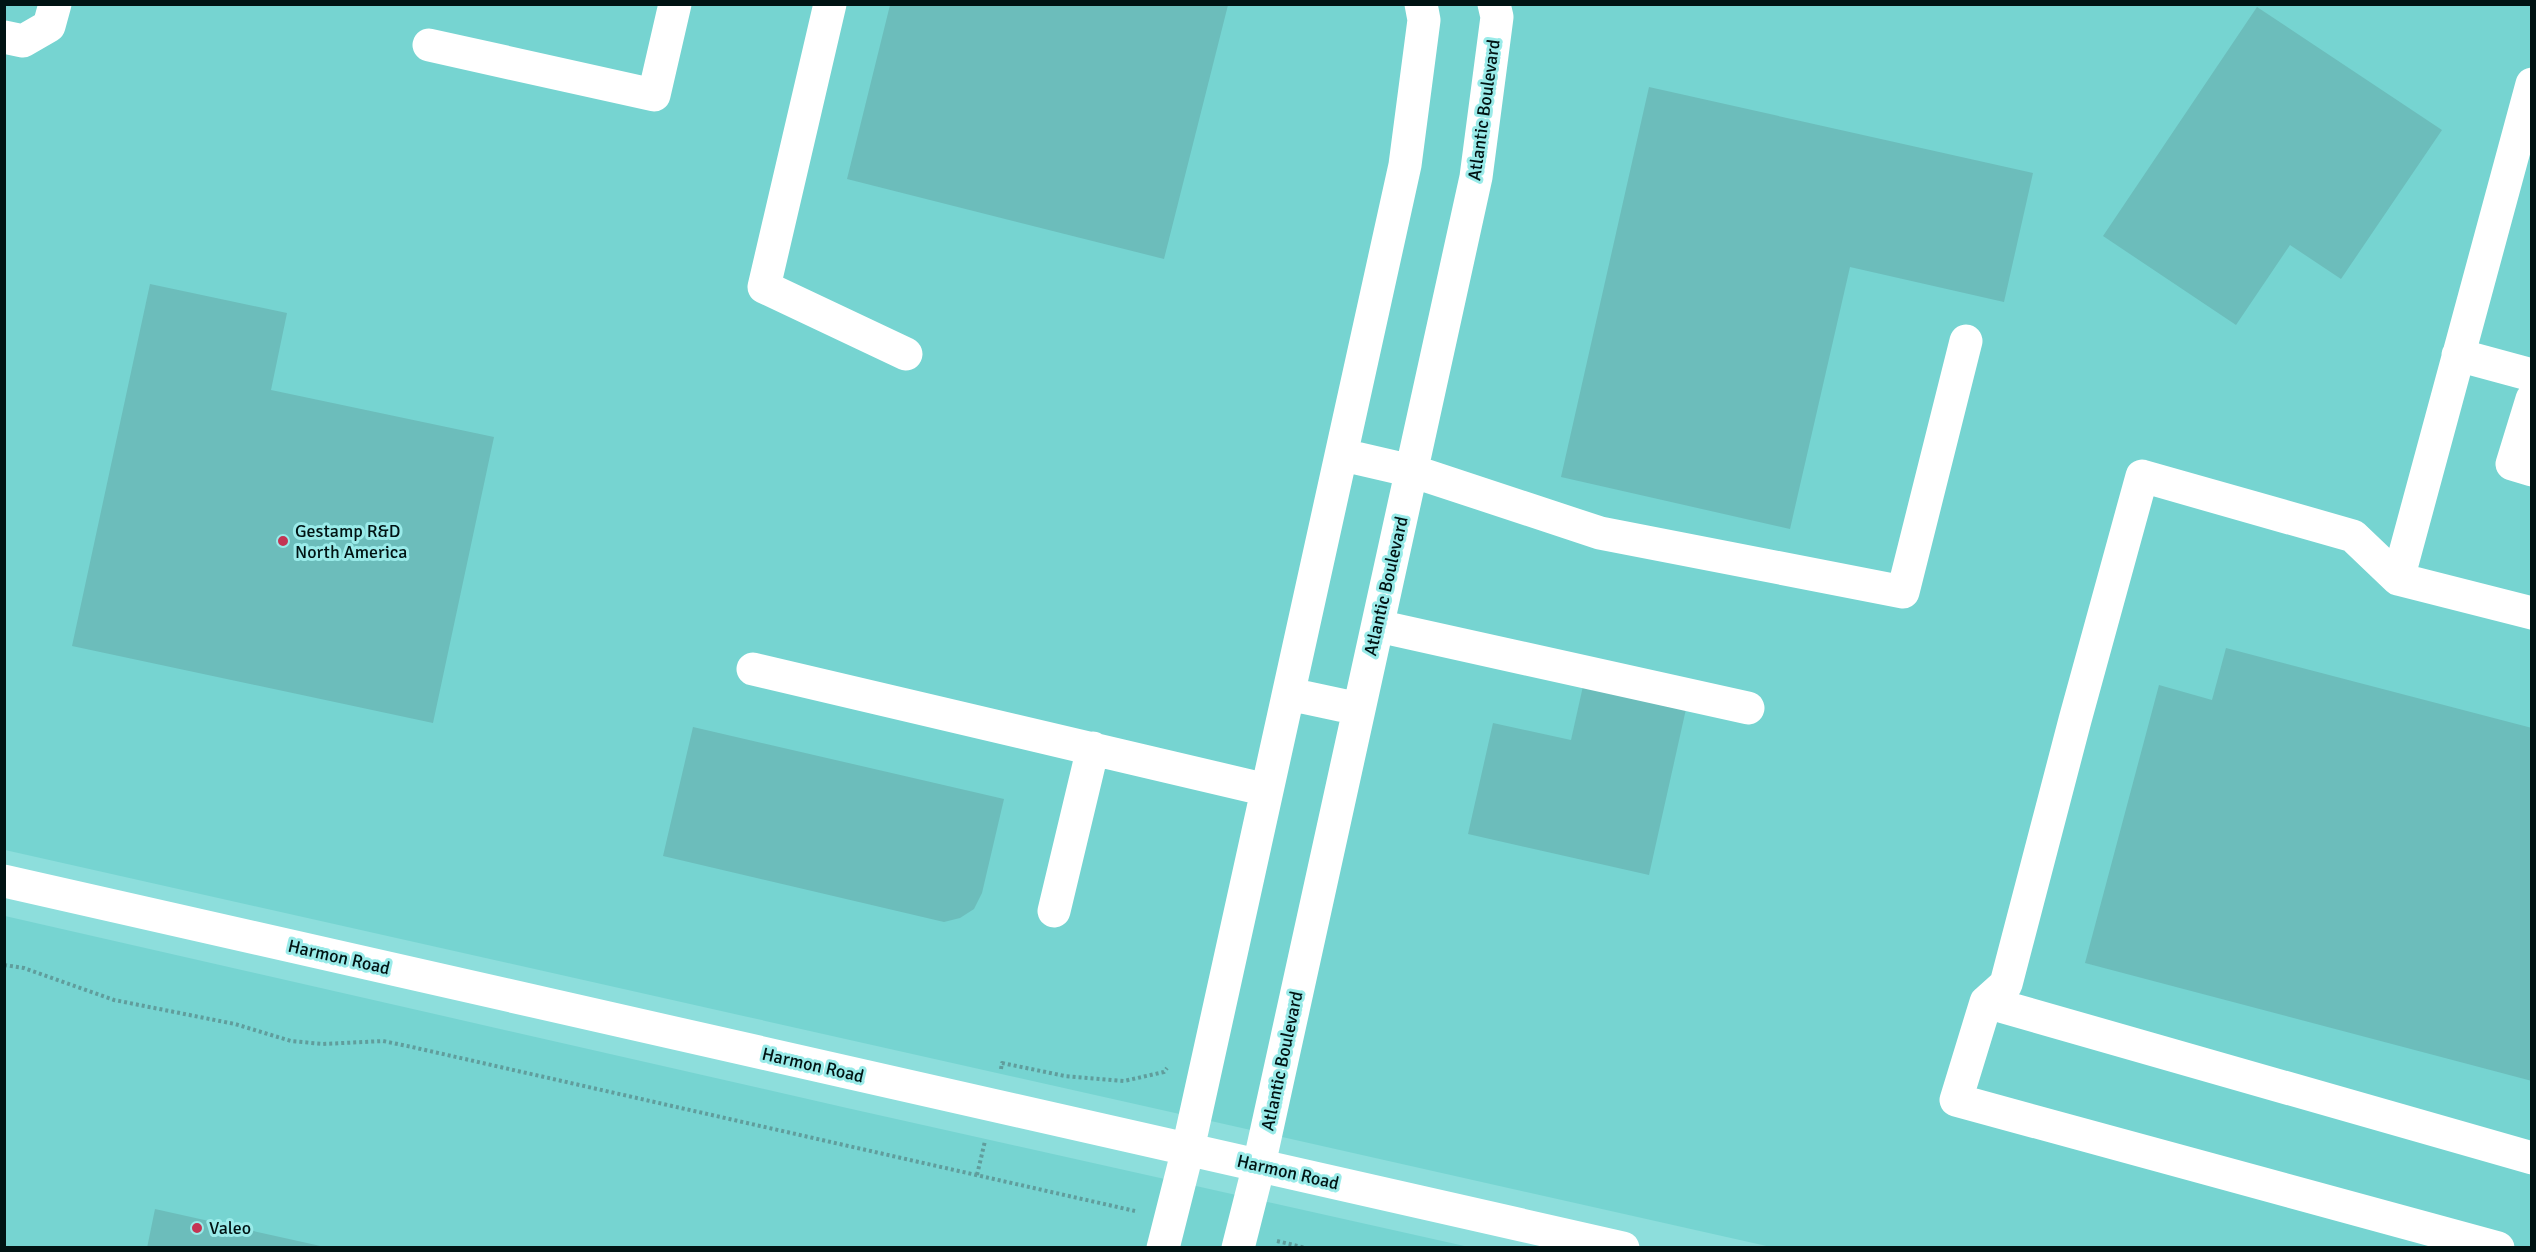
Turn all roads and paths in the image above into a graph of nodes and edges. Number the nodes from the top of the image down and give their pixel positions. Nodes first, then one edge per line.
1 (55, 4) edge
2 (675, 4) edge
3 (830, 4) edge
4 (1421, 4) edge
5 (1494, 4) edge
6 (4, 37) edge
7 (429, 45) dead end
8 (2532, 84) edge
9 (1966, 341) dead end
10 (906, 354) dead end
11 (2458, 356) junction
12 (2532, 375) edge
13 (2532, 399) edge
14 (1343, 455) junction
15 (2532, 470) edge
16 (1412, 471) junction
17 (2398, 579) junction
18 (2532, 613) edge
19 (1378, 626) junction
20 (753, 669) dead end
21 (1289, 694) junction
22 (1748, 708) dead end
23 (1359, 709) junction
24 (1093, 748) junction
25 (1268, 790) junction
26 (4, 881) edge
27 (1054, 911) dead end
28 (4, 965) edge
29 (1986, 1002) junction
30 (1002, 1063) dead end
31 (1170, 1065) dead end
32 (1188, 1149) junction
33 (2532, 1158) edge
34 (1259, 1165) junction
35 (1166, 1233) edge
36 (1240, 1240) edge
37 (1306, 1248) edge
38 (1623, 1248) edge
39 (2498, 1248) edge

1 - 6 street
2 - 7 street
3 - 10 street
4 - 14 street
5 - 16 street, Atlantic Boulevard
8 - 11 street
9 - 16 street
11 - 12 street
11 - 17 street
13 - 15 street
14 - 16 street
14 - 21 street
16 - 19 street, Atlantic Boulevard
17 - 18 street
17 - 29 street
19 - 22 street
19 - 23 street, Atlantic Boulevard
20 - 24 street
21 - 23 street
21 - 25 street
23 - 34 street, Atlantic Boulevard
24 - 25 street
24 - 27 street
25 - 32 street
26 - 32 street, Harmon Road
28 - 35 path
29 - 33 street
29 - 39 street
30 - 31 path
32 - 34 street, Harmon Road
32 - 35 street
34 - 36 street, Atlantic Boulevard
34 - 38 street, Harmon Road
36 - 37 path

